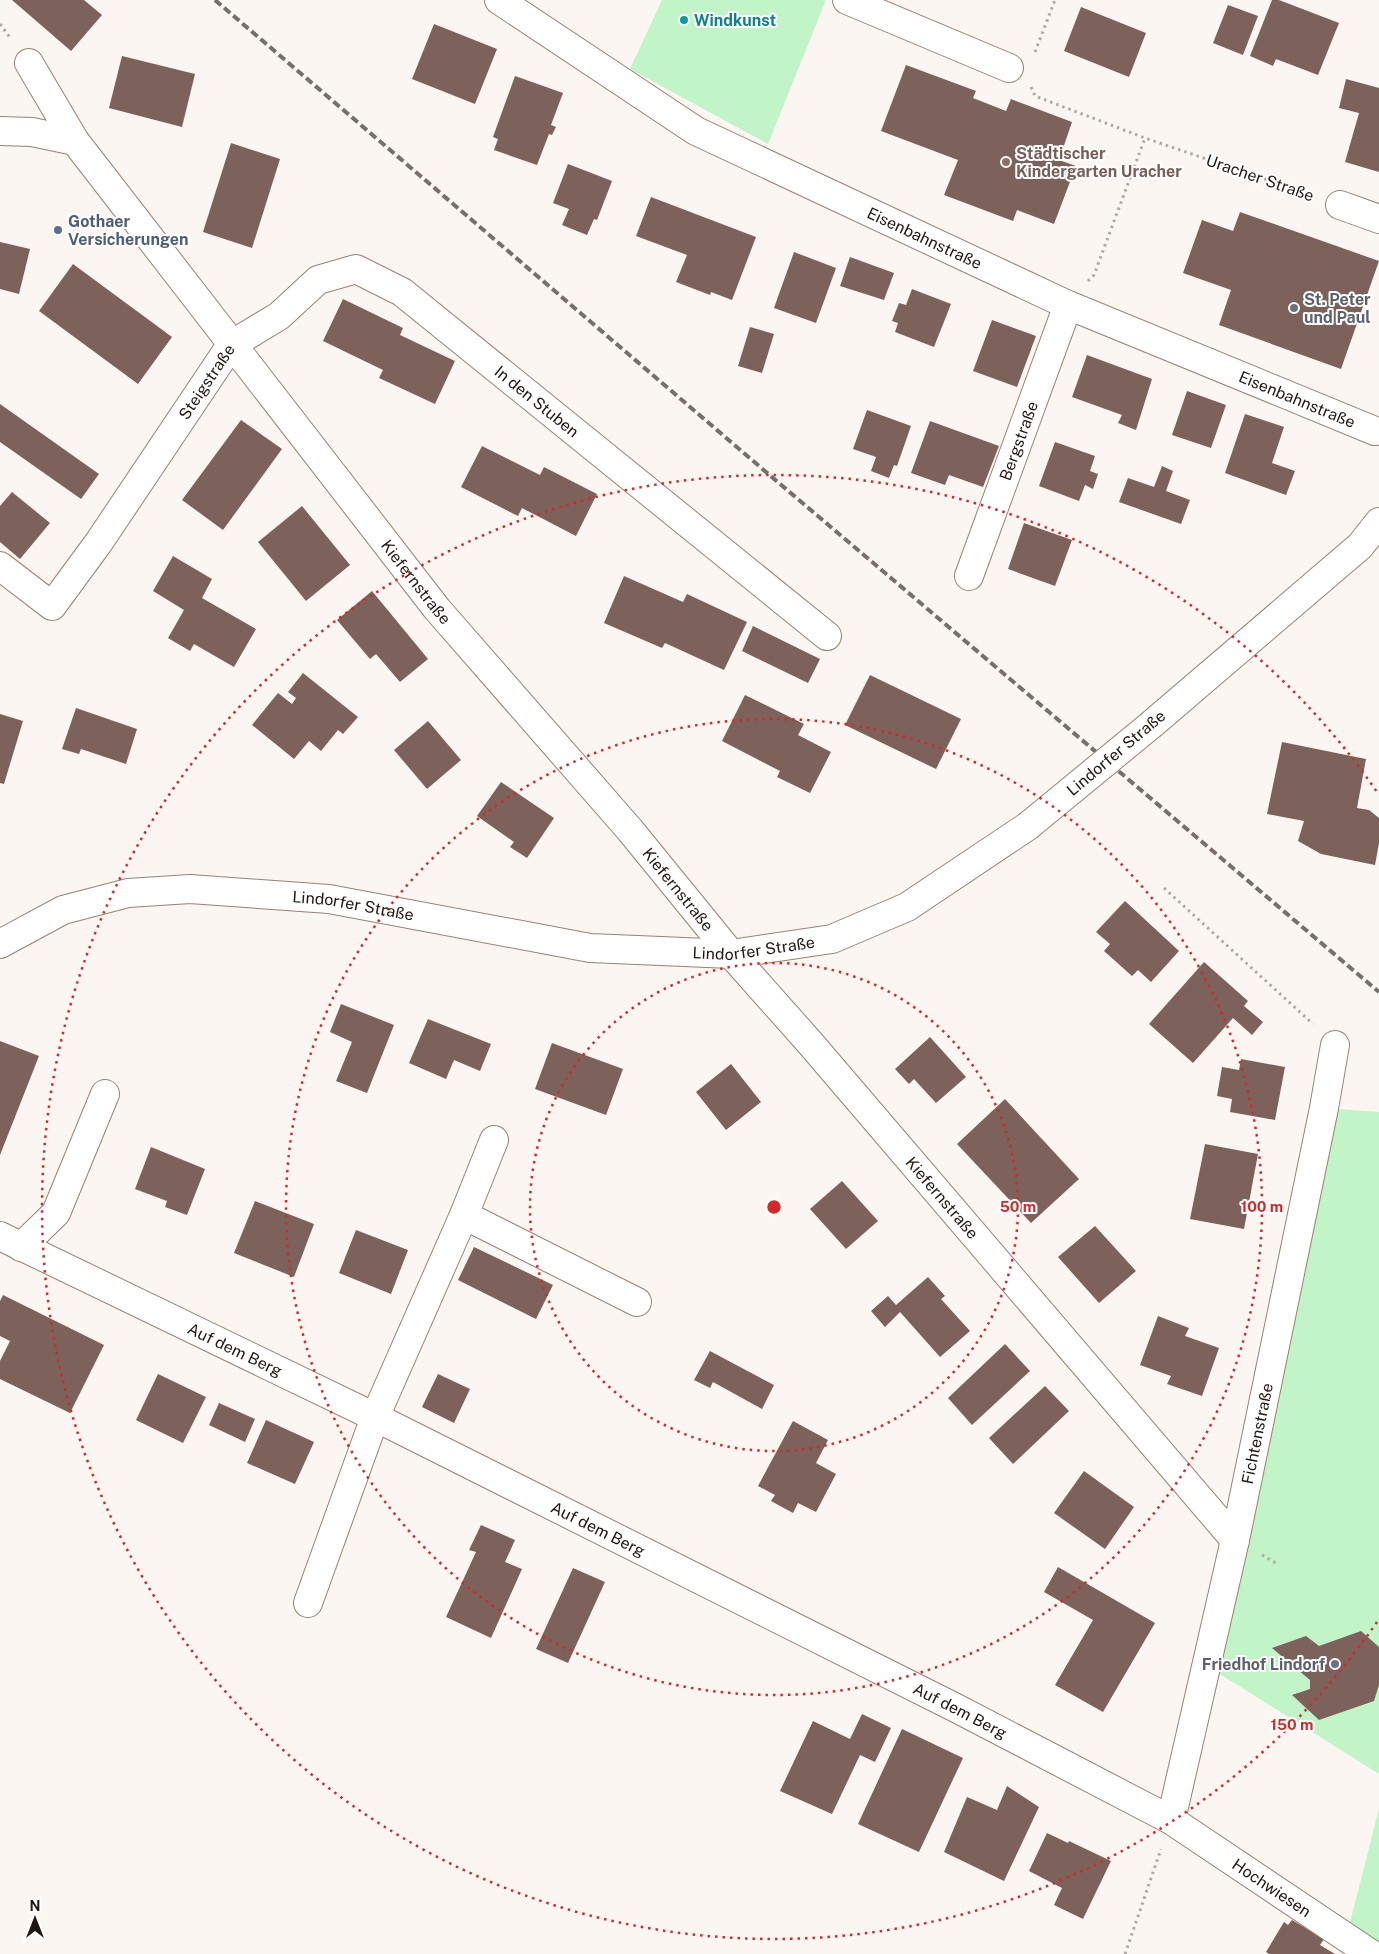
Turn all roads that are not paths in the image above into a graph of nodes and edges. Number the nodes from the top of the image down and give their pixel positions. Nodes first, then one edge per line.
1 (499, 0) edge
2 (847, 0) edge
3 (29, 63) dead end
4 (1017, 72) road end
5 (0, 132) edge
6 (75, 141) junction
7 (1340, 205) road end
8 (1379, 219) edge
9 (1068, 304) junction
10 (231, 345) junction
11 (1375, 431) dead end
12 (1379, 522) edge
13 (0, 566) edge
14 (969, 576) dead end
15 (827, 636) dead end
16 (0, 944) edge
17 (731, 954) junction
18 (1335, 1045) road end
19 (105, 1094) dead end
20 (494, 1140) dead end
21 (464, 1215) junction
22 (10, 1242) edge
23 (637, 1302) dead end
24 (375, 1417) junction
25 (1235, 1540) junction
26 (308, 1603) dead end
27 (1171, 1820) junction
28 (1371, 1954) edge

1 - 9 street, Eisenbahnstraße
2 - 4 street
3 - 6 street, Steigstraße
5 - 6 street
6 - 10 street, Steigstraße
7 - 8 street
9 - 11 street, Eisenbahnstraße
9 - 14 street, Bergstraße
10 - 13 street, Steigstraße
10 - 15 street, In den Stuben
10 - 17 street, Kiefernstraße
12 - 17 street, Lindorfer Straße, bridge
16 - 17 street, Lindorfer Straße
17 - 25 street, Kiefernstraße
18 - 25 street, Fichtenstraße
19 - 22 street, Auf dem Berg
20 - 21 street
21 - 23 street
21 - 24 street
22 - 24 street, Auf dem Berg
24 - 26 street
24 - 27 street, Auf dem Berg
25 - 27 street, Fichtenstraße
27 - 28 street, Hochwiesen

